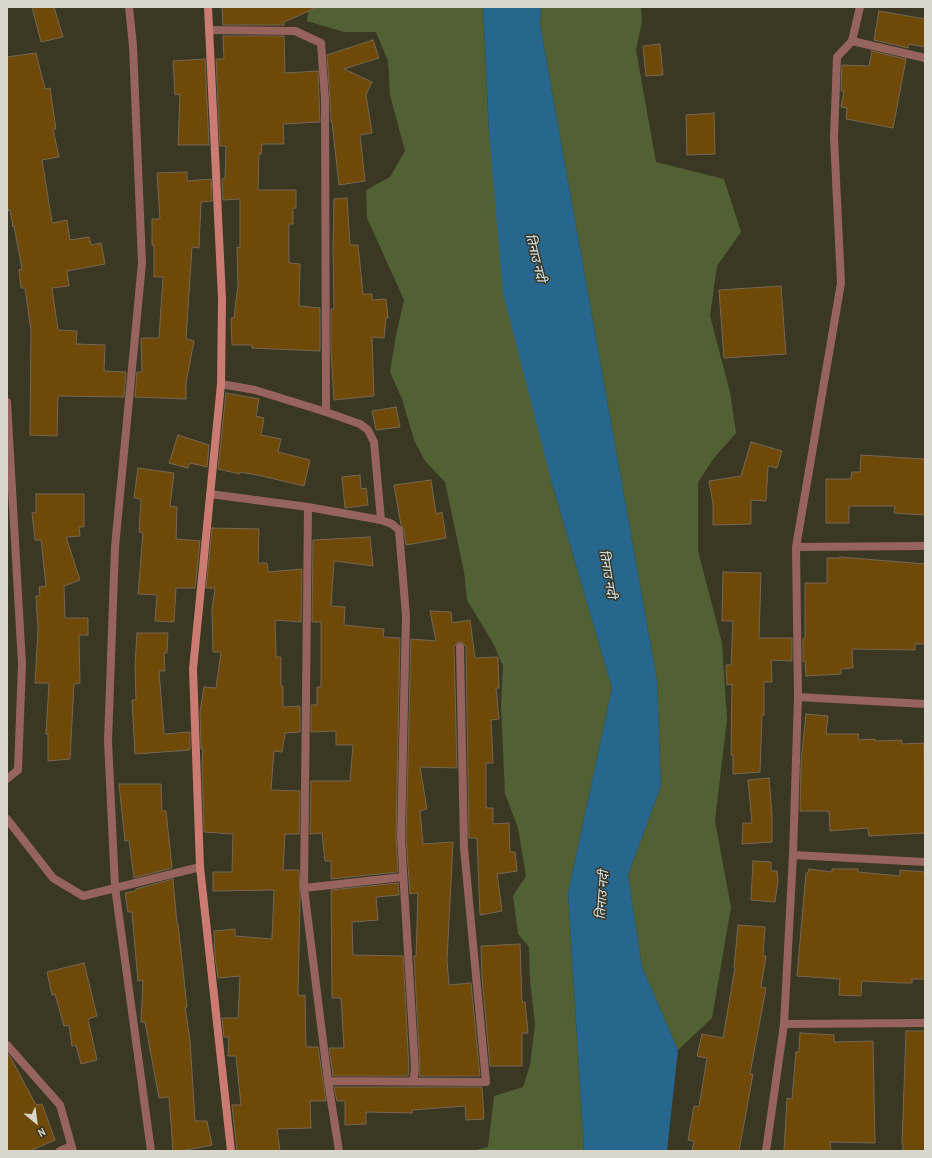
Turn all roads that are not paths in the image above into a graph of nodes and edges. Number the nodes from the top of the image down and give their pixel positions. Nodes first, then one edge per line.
1 (129, 7) edge
2 (208, 7) edge
3 (860, 7) edge
4 (210, 30) junction
5 (852, 42) junction
6 (925, 58) edge
7 (220, 384) junction
8 (7, 402) edge
9 (326, 412) junction
10 (210, 494) junction
11 (308, 507) junction
12 (381, 520) junction
13 (925, 546) edge
14 (796, 547) junction
15 (460, 647) dead end
16 (798, 697) junction
17 (925, 704) edge
18 (7, 779) edge
19 (7, 819) edge
20 (793, 855) junction
21 (925, 862) edge
22 (200, 867) junction
23 (403, 877) junction
24 (115, 887) junction
25 (304, 888) junction
26 (925, 1023) edge
27 (784, 1024) junction
28 (7, 1046) edge
29 (328, 1081) junction
30 (413, 1082) junction
31 (72, 1148) edge
32 (60, 1151) edge
33 (151, 1151) edge
34 (231, 1151) edge
35 (339, 1151) edge
36 (766, 1151) edge

1 - 24 street
2 - 4 main road
3 - 5 street
4 - 7 main road
4 - 9 street
5 - 6 street
5 - 14 street
7 - 9 street
7 - 10 main road
8 - 18 street
9 - 12 street
10 - 11 street
10 - 22 main road
11 - 12 street
11 - 25 street
12 - 23 street
13 - 14 street
14 - 16 street
15 - 30 street
16 - 17 street
16 - 20 street
19 - 24 street
20 - 21 street
20 - 27 street
22 - 24 street
22 - 34 main road
23 - 25 street
23 - 30 street
24 - 33 street
25 - 29 street
26 - 27 street
27 - 36 street
28 - 31 street
29 - 30 street
29 - 35 street
31 - 32 street

